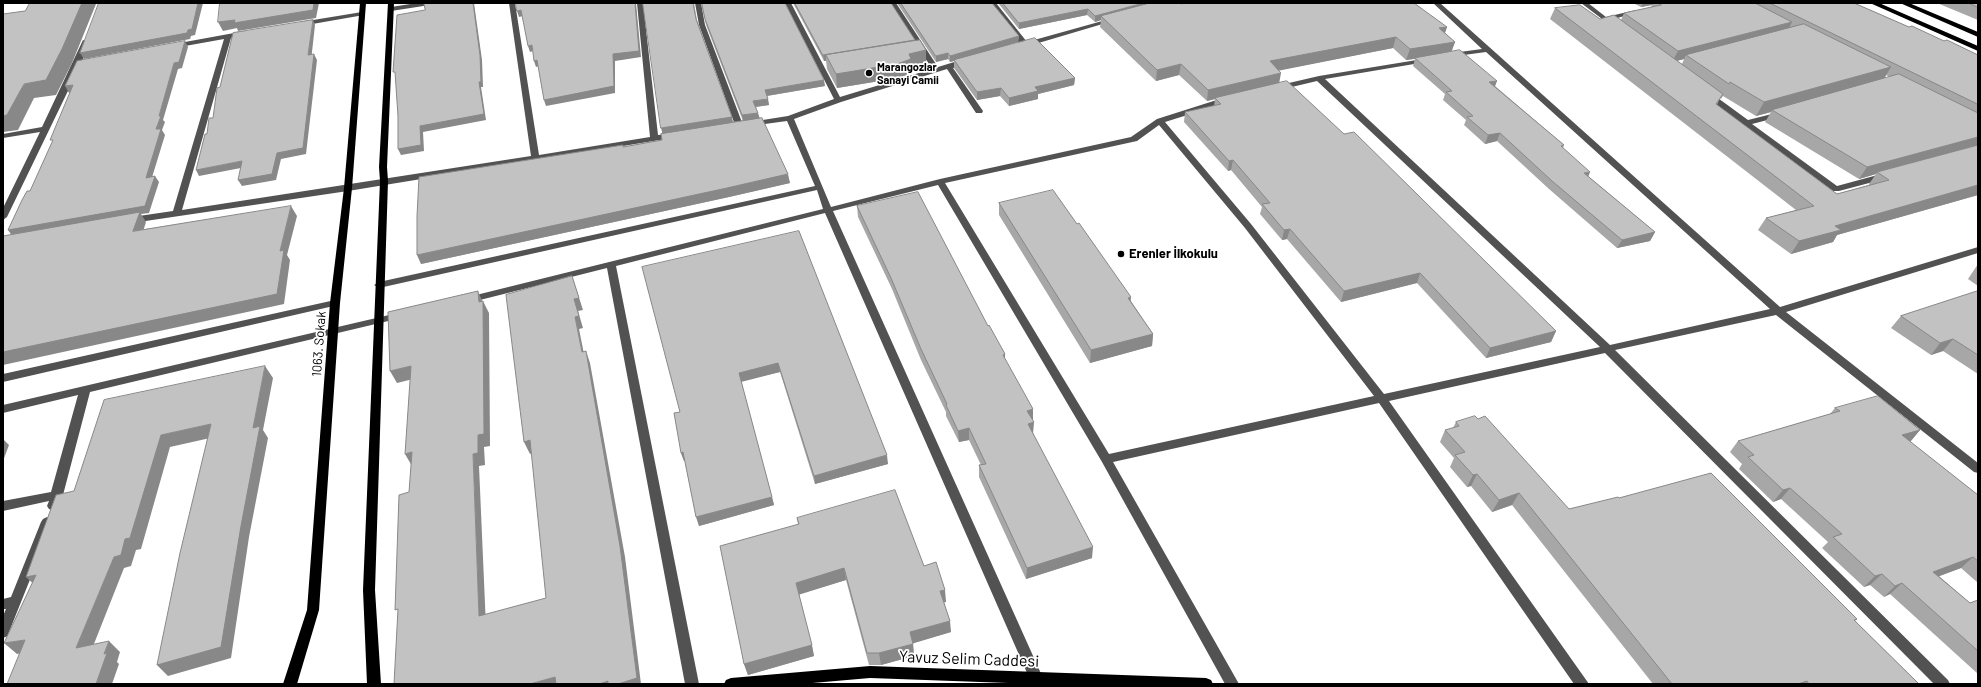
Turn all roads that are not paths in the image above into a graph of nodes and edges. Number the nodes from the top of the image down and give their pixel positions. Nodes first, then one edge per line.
1 (363, 3) edge
2 (430, 3) edge
3 (512, 3) edge
4 (640, 3) edge
5 (698, 3) edge
6 (788, 3) edge
7 (894, 3) edge
8 (992, 3) edge
9 (1436, 3) edge
10 (1584, 3) edge
11 (1873, 3) edge
12 (1903, 3) edge
13 (391, 6) edge
14 (1643, 10) edge
15 (362, 14) junction
16 (1125, 17) edge
17 (1605, 18) junction
18 (291, 26) edge
19 (252, 32) edge
20 (1622, 32) edge
21 (1978, 35) edge
22 (228, 36) junction
23 (88, 37) edge
24 (168, 47) edge
25 (1978, 49) edge
26 (1487, 50) junction
27 (977, 59) edge
28 (948, 66) junction
29 (936, 70) junction
30 (1319, 78) junction
31 (1267, 90) edge
32 (1702, 90) edge
33 (1237, 98) edge
34 (838, 100) junction
35 (979, 111) dead end
36 (1791, 111) edge
37 (790, 118) junction
38 (1160, 121) junction
39 (1747, 123) junction
40 (46, 129) junction
41 (685, 134) edge
42 (3, 136) edge
43 (654, 139) junction
44 (535, 157) junction
45 (1896, 173) edge
46 (384, 181) junction
47 (940, 182) junction
48 (820, 187) junction
49 (348, 188) junction
50 (828, 210) junction
51 (177, 212) junction
52 (3, 217) edge
53 (124, 221) edge
54 (1978, 250) edge
55 (611, 266) junction
56 (379, 285) junction
57 (460, 301) edge
58 (335, 303) junction
59 (1778, 311) junction
60 (415, 312) edge
61 (377, 321) junction
62 (334, 333) junction
63 (1607, 348) junction
64 (3, 378) edge
65 (85, 390) junction
66 (1381, 398) junction
67 (3, 409) edge
68 (1106, 459) junction
69 (1978, 469) edge
70 (57, 495) junction
71 (3, 506) edge
72 (9, 603) edge
73 (3, 632) edge
74 (1036, 678) junction
75 (290, 684) edge
76 (374, 684) edge
77 (692, 684) edge
78 (731, 684) edge
79 (1206, 684) edge
80 (1232, 684) edge
81 (1582, 684) edge
82 (1943, 684) edge

1 - 15 main road, 1063. Sokak
2 - 13 street
3 - 44 street
4 - 43 street
5 - 37 street
6 - 34 street
7 - 29 street
8 - 16 street
9 - 26 street
10 - 17 street
11 - 25 main road
12 - 21 main road
13 - 46 main road
14 - 17 street
15 - 18 street
15 - 49 main road, 1063. Sokak
17 - 20 street
19 - 22 street
22 - 24 street
22 - 51 street
23 - 40 street
26 - 30 street
26 - 59 street
27 - 28 street
28 - 29 street
28 - 35 street
29 - 34 street
30 - 31 street
30 - 63 street
32 - 39 street
33 - 38 street
34 - 37 street
36 - 39 street
37 - 48 street
38 - 47 street
38 - 66 street
39 - 45 street
40 - 42 street
40 - 52 street
41 - 43 street
43 - 44 street
44 - 46 street
46 - 49 street
46 - 56 main road
47 - 50 street
47 - 68 street
48 - 50 street
48 - 56 street
49 - 51 street
49 - 58 main road, 1063. Sokak
50 - 55 street
50 - 74 street
51 - 53 street
54 - 59 street
55 - 57 street
55 - 77 street
56 - 61 main road
58 - 62 main road, 1063. Sokak
58 - 64 street
59 - 63 street
59 - 69 street
60 - 61 street
61 - 62 street
61 - 76 main road
62 - 65 street
62 - 75 main road, 1063. Sokak
63 - 66 street
63 - 82 street
65 - 67 street
65 - 70 street
66 - 68 street
66 - 81 street
68 - 80 street
70 - 71 street
70 - 72 street
72 - 73 street
74 - 78 main road, Yavuz Selim Caddesi
74 - 79 main road, Yavuz Selim Caddesi

